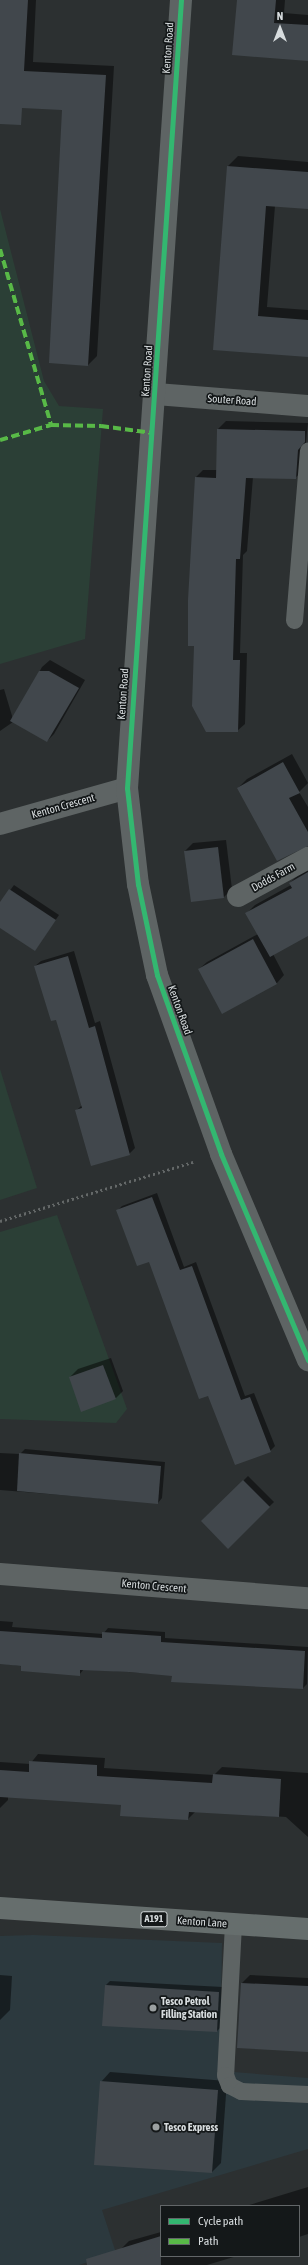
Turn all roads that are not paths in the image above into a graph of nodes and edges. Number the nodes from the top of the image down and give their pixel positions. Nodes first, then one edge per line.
1 (182, 0) edge
2 (156, 394) junction
3 (308, 406) edge
4 (308, 451) edge
5 (294, 620) dead end
6 (127, 788) junction
7 (0, 824) edge
8 (308, 858) edge
9 (238, 896) dead end
10 (308, 1360) edge
11 (0, 1574) edge
12 (308, 1598) edge
13 (0, 1908) edge
14 (233, 1924) junction
15 (308, 1929) edge
16 (308, 2094) edge

1 - 2 street, Kenton Road
2 - 3 street, Souter Road
2 - 6 street, Kenton Road
4 - 5 lane
6 - 7 street, Kenton Crescent
6 - 10 street, Kenton Road
8 - 9 street, Dodds Farm
11 - 12 street, Kenton Crescent
13 - 14 main road, Kenton Lane / A191
14 - 15 main road, Kenton Lane / A191
14 - 16 lane

